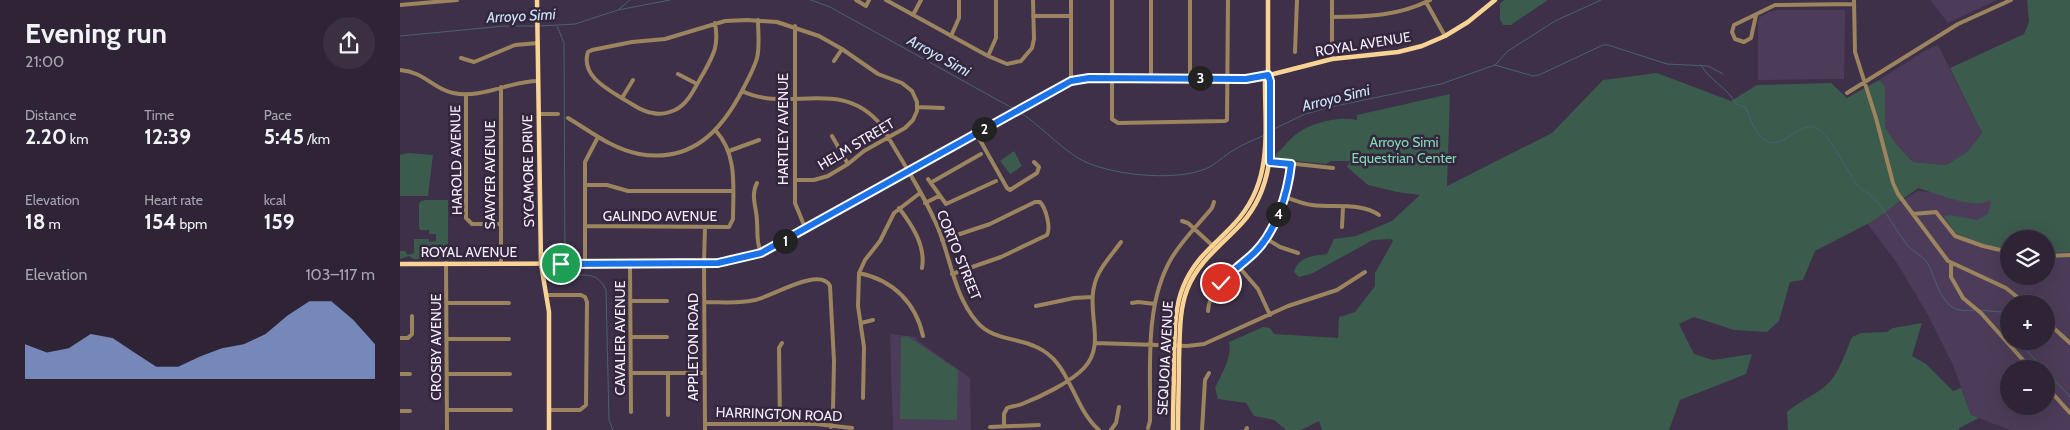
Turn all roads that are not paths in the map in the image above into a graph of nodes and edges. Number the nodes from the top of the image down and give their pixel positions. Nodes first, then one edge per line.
1 (450, 0) edge
2 (457, 0) edge
3 (537, 0) edge
4 (856, 0) edge
5 (869, 0) edge
6 (886, 0) edge
7 (921, 0) edge
8 (959, 0) edge
9 (996, 0) edge
10 (1033, 0) edge
11 (1071, 0) edge
12 (1112, 0) edge
13 (1151, 0) edge
14 (1190, 0) edge
15 (1228, 0) edge
16 (1268, 0) edge
17 (1296, 0) edge
18 (1332, 0) edge
19 (1495, 0) edge
20 (2011, 0) edge
21 (1428, 1) edge
22 (414, 2) edge
23 (1854, 2) edge
24 (400, 5) edge
25 (914, 15) junction
26 (1756, 15) junction
27 (1033, 16) junction
28 (1071, 16) junction
29 (1332, 17) junction
30 (758, 20) junction
31 (714, 23) junction
32 (794, 26) junction
33 (951, 36) junction
34 (1445, 36) junction
35 (538, 40) junction
36 (842, 49) junction
37 (1295, 52) dead end
38 (988, 56) junction
39 (462, 58) dead end
40 (1332, 59) junction
41 (834, 61) dead end
42 (400, 70) edge
43 (678, 74) dead end
44 (1268, 75) junction
45 (1112, 78) junction
46 (1151, 78) junction
47 (1190, 78) junction
48 (1228, 78) junction
49 (633, 80) dead end
50 (538, 81) junction
51 (1071, 81) junction
52 (1864, 82) junction
53 (697, 84) junction
54 (501, 87) junction
55 (742, 92) junction
56 (1848, 93) dead end
57 (466, 94) junction
58 (622, 98) junction
59 (795, 99) junction
60 (917, 108) junction
61 (943, 108) dead end
62 (538, 114) junction
63 (558, 114) dead end
64 (568, 118) dead end
65 (716, 131) junction
66 (976, 133) junction
67 (832, 136) dead end
68 (598, 137) junction
69 (888, 138) junction
70 (760, 140) dead end
71 (729, 151) junction
72 (981, 154) dead end
73 (1267, 161) junction
74 (1034, 162) dead end
75 (848, 164) junction
76 (1291, 164) junction
77 (1333, 168) dead end
78 (908, 172) junction
79 (795, 180) junction
80 (996, 181) dead end
81 (757, 183) dead end
82 (585, 185) junction
83 (733, 191) junction
84 (920, 194) junction
85 (940, 196) junction
86 (1285, 197) junction
87 (1214, 202) dead end
88 (925, 203) junction
89 (1343, 207) junction
90 (899, 208) junction
91 (1913, 214) junction
92 (1379, 215) dead end
93 (1182, 221) dead end
94 (501, 224) junction
95 (585, 226) junction
96 (705, 227) junction
97 (1342, 227) dead end
98 (1195, 228) junction
99 (806, 230) junction
100 (1265, 238) junction
101 (942, 240) junction
102 (1121, 242) dead end
103 (1214, 246) junction
104 (2000, 250) edge
105 (761, 253) junction
106 (1298, 253) dead end
107 (2070, 255) edge
108 (2055, 256) edge
109 (446, 263) junction
110 (501, 263) junction
111 (704, 263) junction
112 (400, 264) edge
113 (541, 264) junction
114 (585, 264) junction
115 (630, 264) junction
116 (1951, 264) junction
117 (1238, 266) junction
118 (922, 268) dead end
119 (1365, 272) dead end
120 (859, 273) junction
121 (952, 274) junction
122 (547, 295) junction
123 (2015, 295) edge
124 (1092, 297) junction
125 (763, 298) junction
126 (631, 301) junction
127 (667, 301) dead end
128 (705, 302) junction
129 (447, 303) junction
130 (508, 303) dead end
131 (1132, 303) dead end
132 (766, 304) dead end
133 (1155, 304) junction
134 (1036, 306) dead end
135 (1208, 311) dead end
136 (1270, 315) junction
137 (412, 316) dead end
138 (873, 320) dead end
139 (861, 323) junction
140 (2055, 329) edge
141 (923, 336) dead end
142 (631, 337) junction
143 (668, 337) dead end
144 (400, 338) edge
145 (447, 339) junction
146 (509, 339) dead end
147 (1095, 343) junction
148 (2070, 343) edge
149 (782, 344) dead end
150 (1152, 346) junction
151 (1177, 346) junction
152 (2023, 360) edge
153 (631, 373) junction
154 (668, 373) junction
155 (705, 373) junction
156 (1209, 373) dead end
157 (400, 374) edge
158 (410, 374) dead end
159 (447, 374) junction
160 (510, 374) dead end
161 (1067, 380) junction
162 (2055, 396) edge
163 (863, 398) dead end
164 (1119, 407) dead end
165 (400, 410) edge
166 (410, 410) dead end
167 (447, 410) junction
168 (511, 410) dead end
169 (549, 410) junction
170 (631, 412) dead end
171 (2070, 413) edge
172 (668, 414) dead end
173 (705, 424) junction
174 (780, 424) junction
175 (1039, 425) dead end
176 (990, 426) dead end
177 (1004, 426) junction
178 (831, 427) junction
179 (852, 428) dead end
180 (1148, 428) dead end
181 (447, 430) edge
182 (549, 430) edge
183 (705, 430) edge
184 (1100, 430) edge
185 (1112, 430) edge
186 (1173, 430) edge
187 (1178, 430) edge
188 (1202, 430) edge

1 - 2 street
1 - 22 street
3 - 35 main road, SYCAMORE DRIVE
4 - 5 street
6 - 25 street
7 - 25 street
8 - 33 street
9 - 38 street
10 - 27 street
11 - 28 street
12 - 45 street
13 - 46 street
14 - 47 street
15 - 48 street
16 - 44 main road, SEQUOIA AVENUE
17 - 37 street
18 - 29 street
19 - 34 main road, ROYAL AVENUE
20 - 52 street
21 - 29 street
21 - 34 street
22 - 24 street
23 - 26 street
23 - 52 street
25 - 33 street
26 - 26 street
27 - 28 street
27 - 38 street
28 - 51 street
29 - 40 street
30 - 31 street
30 - 32 street
30 - 55 street
31 - 53 street
31 - 58 street
32 - 36 street
32 - 59 street, HARTLEY AVENUE
33 - 38 street
34 - 40 main road, ROYAL AVENUE
35 - 39 street
35 - 50 main road, SYCAMORE DRIVE
36 - 41 street
36 - 60 street
40 - 44 main road, ROYAL AVENUE
42 - 57 street
43 - 53 street
44 - 48 main road, ROYAL AVENUE
44 - 73 main road, SEQUOIA AVENUE
44 - 73 main road, SEQUOIA AVENUE
45 - 46 main road, ROYAL AVENUE
45 - 48 street
45 - 51 main road, ROYAL AVENUE
46 - 47 main road, ROYAL AVENUE
47 - 48 main road, ROYAL AVENUE
49 - 58 street
50 - 54 street
50 - 62 main road, SYCAMORE DRIVE
51 - 66 main road, ROYAL AVENUE
52 - 56 street
52 - 91 street
53 - 58 street
54 - 57 street
54 - 94 street, SAWYER AVENUE
55 - 59 street, CORTO STREET
55 - 65 street
57 - 94 street, HAROLD AVENUE
59 - 69 street, CORTO STREET
59 - 79 street, HARTLEY AVENUE
60 - 61 street
60 - 69 street, HELM STREET
62 - 63 street
62 - 113 main road, SYCAMORE DRIVE
64 - 68 street
65 - 68 street
65 - 71 street
66 - 74 street
66 - 78 main road, ROYAL AVENUE
67 - 75 street
68 - 82 street
69 - 75 street, HELM STREET
69 - 78 street, CORTO STREET
70 - 71 street
71 - 83 street
72 - 85 street
73 - 76 street
73 - 103 main road, SEQUOIA AVENUE
75 - 79 street, HELM STREET
76 - 77 street
76 - 86 street
78 - 84 street, CORTO STREET
78 - 99 main road, ROYAL AVENUE
79 - 99 street, HARTLEY AVENUE
80 - 85 street
81 - 105 street
82 - 83 street
82 - 95 street
83 - 96 street, GALINDO AVENUE
84 - 88 street, CORTO STREET
84 - 90 street
85 - 88 street
86 - 89 street
86 - 100 street
87 - 98 street
88 - 101 street, CORTO STREET
89 - 92 street
89 - 97 street
90 - 118 street
90 - 120 street
91 - 104 street
91 - 116 street
93 - 98 street
94 - 110 street, SAWYER AVENUE
95 - 96 street, GALINDO AVENUE
95 - 114 street
96 - 111 street, APPLETON ROAD
98 - 103 street
98 - 133 street
99 - 105 main road, ROYAL AVENUE
100 - 106 street
100 - 117 street
101 - 121 street, CORTO STREET
101 - 121 street
102 - 124 street
103 - 151 main road, SEQUOIA AVENUE
105 - 111 main road, ROYAL AVENUE
107 - 108 street
109 - 110 main road, ROYAL AVENUE
109 - 112 main road, ROYAL AVENUE
109 - 129 street, CROSBY AVENUE
110 - 113 main road, ROYAL AVENUE
111 - 115 main road, ROYAL AVENUE
111 - 128 street, APPLETON ROAD
113 - 114 main road, ROYAL AVENUE
113 - 122 main road, SYCAMORE DRIVE
114 - 115 main road, ROYAL AVENUE
115 - 126 street, CAVALIER AVENUE
116 - 123 street
116 - 152 street
117 - 135 street
117 - 136 street
119 - 136 street
120 - 139 street
120 - 141 street
121 - 161 street, CORTO STREET
122 - 169 main road, SYCAMORE DRIVE
122 - 169 street
124 - 134 street
124 - 147 street
125 - 128 street
125 - 132 street
125 - 178 street
126 - 127 street
126 - 142 street, CAVALIER AVENUE
128 - 155 street, APPLETON ROAD
129 - 130 street
129 - 145 street, CROSBY AVENUE
131 - 133 street
133 - 150 street
136 - 151 street
137 - 144 street
138 - 139 street
139 - 163 street
140 - 148 street
142 - 143 street
142 - 153 street, CAVALIER AVENUE
145 - 146 street
145 - 159 street, CROSBY AVENUE
147 - 150 street
147 - 161 street
149 - 174 street
150 - 151 street
150 - 180 street
151 - 186 main road, SEQUOIA AVENUE
151 - 187 main road, SEQUOIA AVENUE
153 - 154 street
153 - 170 street, CAVALIER AVENUE
154 - 155 street
154 - 172 street
155 - 173 street, APPLETON ROAD
156 - 188 street
157 - 158 street
159 - 160 street
159 - 167 street, CROSBY AVENUE
161 - 177 street
161 - 184 street, CORTO STREET
162 - 171 street
164 - 185 street
165 - 166 street
167 - 168 street
167 - 181 street, CROSBY AVENUE
169 - 182 main road, SYCAMORE DRIVE
173 - 174 street, HARRINGTON ROAD
173 - 183 street, APPLETON ROAD
174 - 178 street, HARRINGTON ROAD
175 - 177 street
176 - 177 street
178 - 179 street, HARRINGTON ROAD

